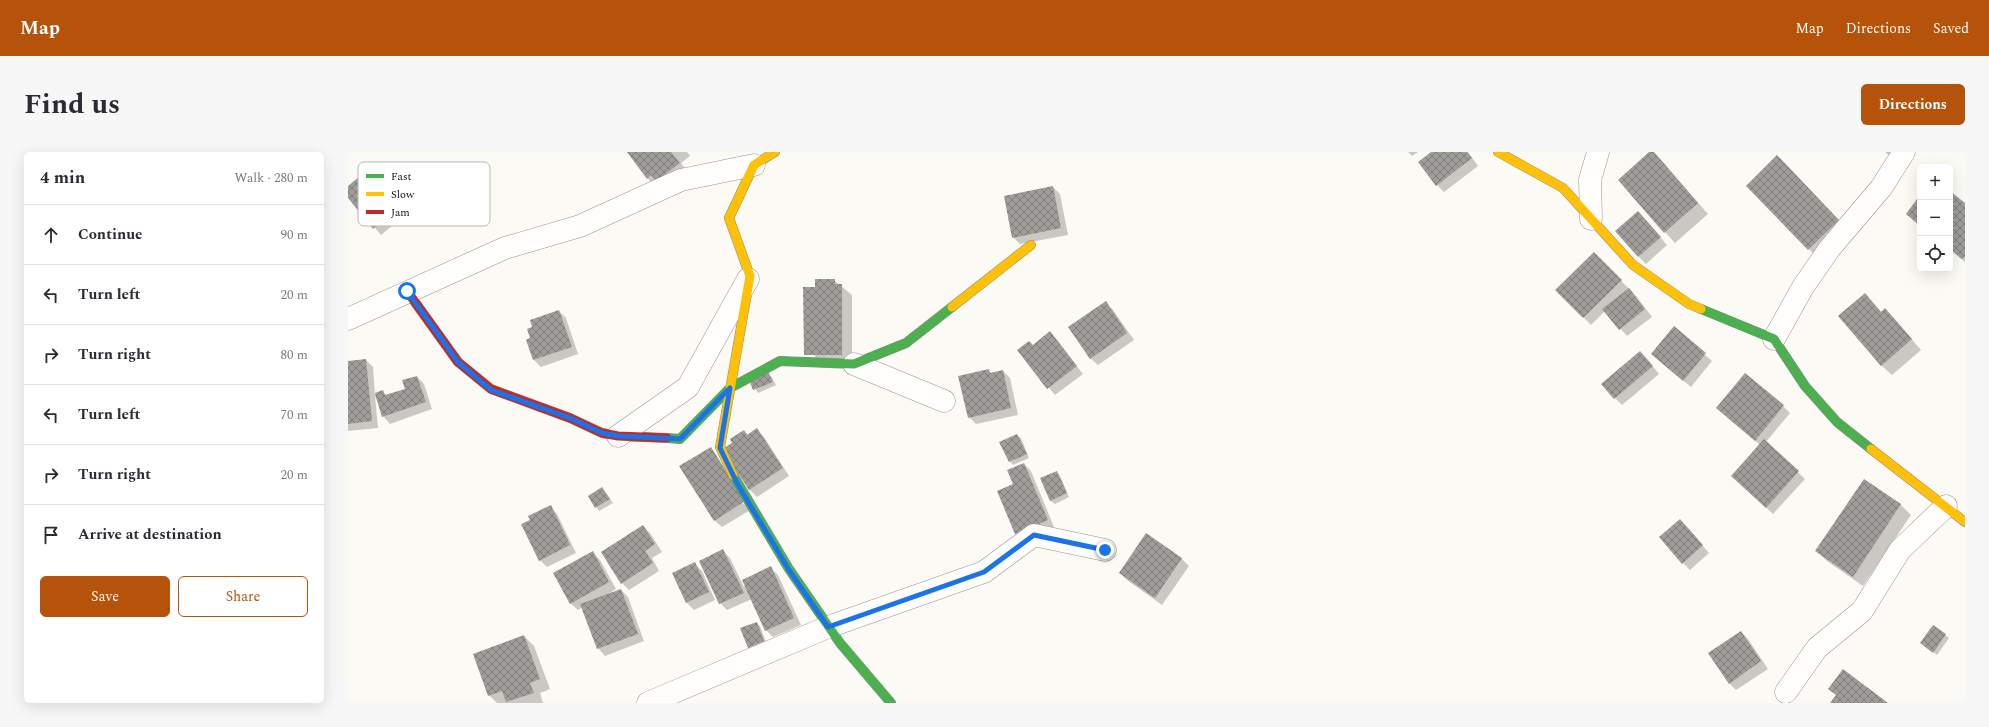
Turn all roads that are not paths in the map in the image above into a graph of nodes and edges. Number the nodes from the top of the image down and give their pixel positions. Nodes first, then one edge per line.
1 (775, 152) edge
2 (1498, 152) edge
3 (1598, 152) edge
4 (1904, 152) edge
5 (754, 165) junction
6 (1591, 219) junction
7 (1032, 245) dead end
8 (750, 276) junction
9 (407, 291) junction
10 (348, 319) edge
11 (1774, 339) junction
12 (854, 364) junction
13 (730, 388) junction
14 (944, 401) dead end
15 (618, 436) junction
16 (1946, 506) junction
17 (1965, 522) edge
18 (1105, 550) dead end
19 (828, 627) junction
20 (1786, 692) dead end
21 (648, 703) edge
22 (891, 703) edge

1 - 5 street
2 - 6 street
3 - 6 street
4 - 11 street
5 - 8 street
5 - 9 street
6 - 11 street
7 - 12 street
8 - 13 street
8 - 15 street
9 - 10 street
9 - 15 street
11 - 16 street
12 - 13 street
12 - 14 street
13 - 15 street
13 - 19 street
16 - 17 street
16 - 20 street
18 - 19 street
19 - 21 street
19 - 22 street

